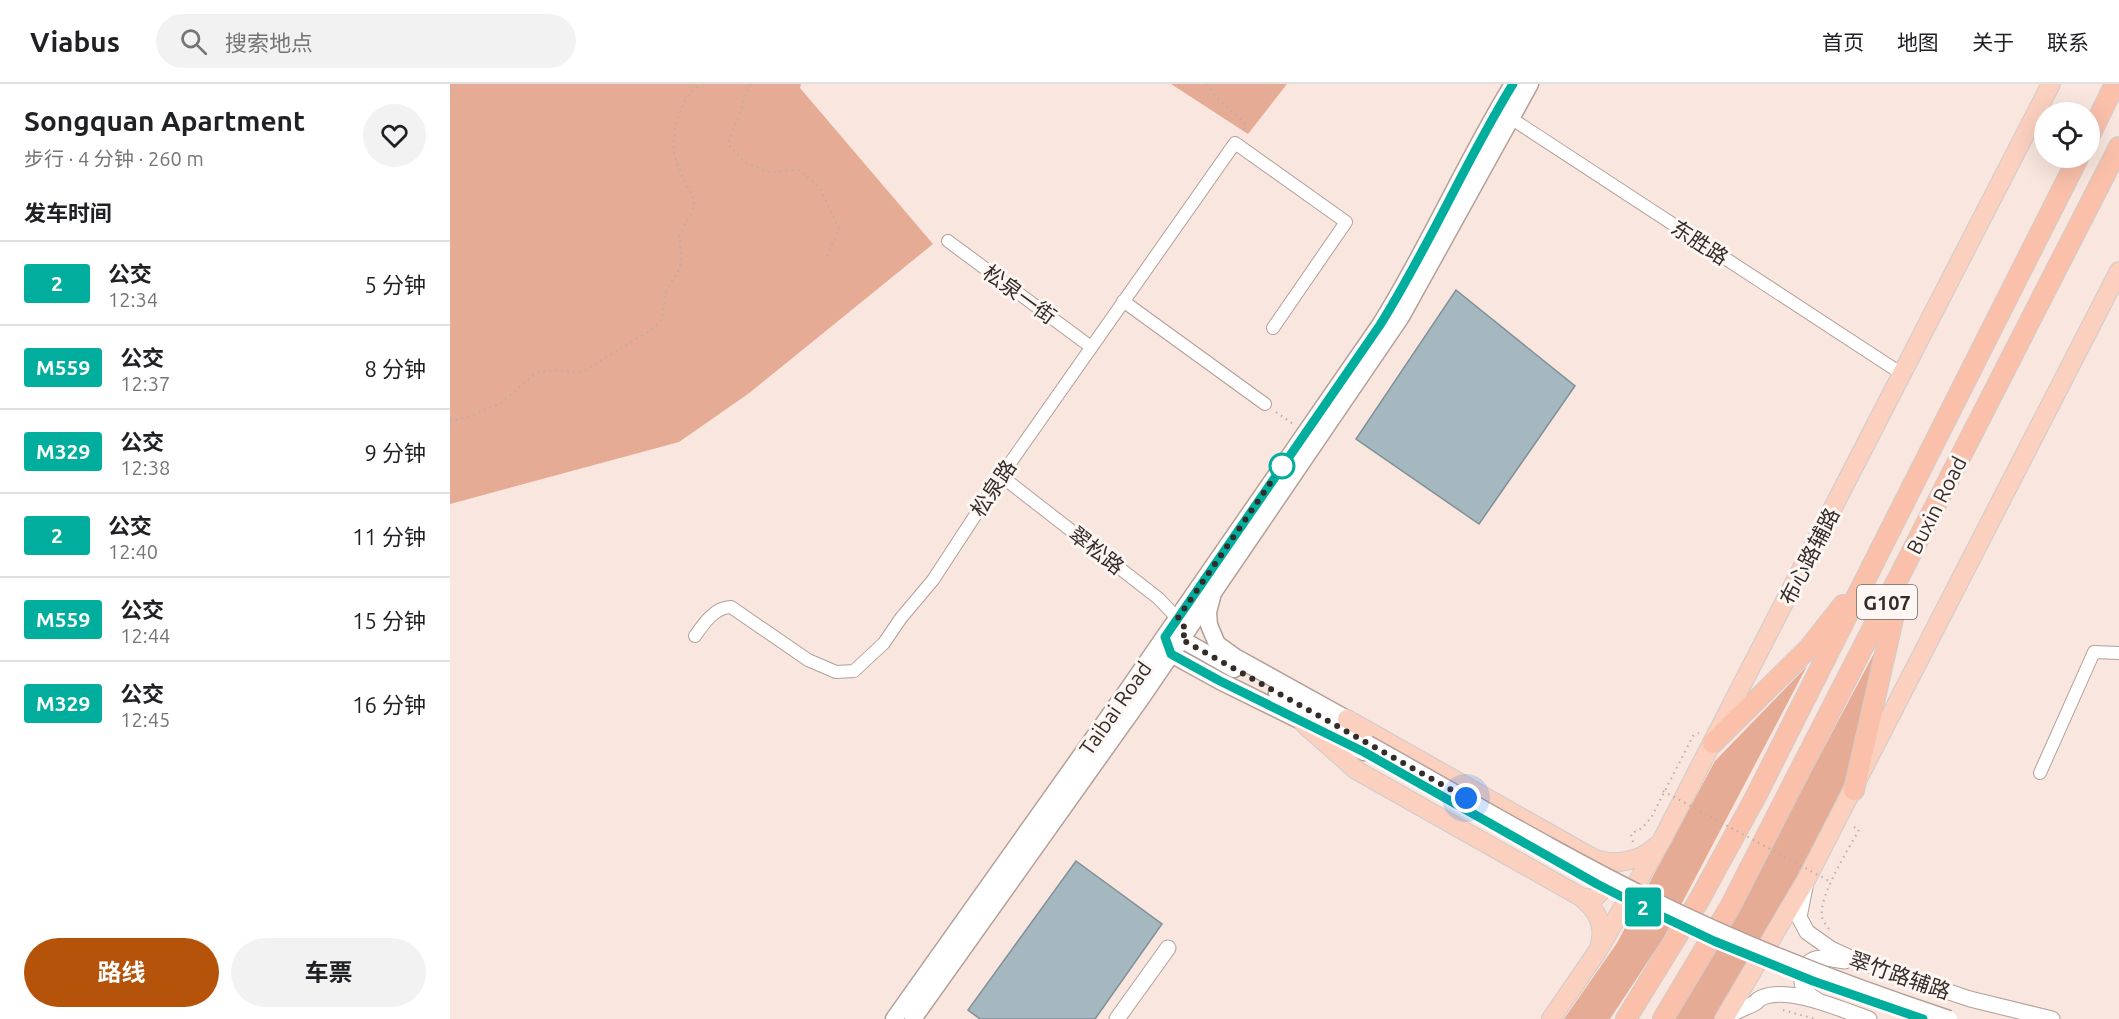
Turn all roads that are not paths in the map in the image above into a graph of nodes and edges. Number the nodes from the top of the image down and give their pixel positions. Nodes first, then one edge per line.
1 (1513, 84) edge
2 (1530, 84) edge
3 (2051, 84) edge
4 (2115, 84) edge
5 (1504, 114) junction
6 (2100, 115) edge
7 (2119, 147) edge
8 (2119, 160) edge
9 (2073, 168) edge
10 (2102, 181) junction
11 (948, 241) dead end
12 (2118, 275) edge
13 (1123, 302) junction
14 (1273, 328) dead end
15 (1091, 347) junction
16 (1902, 374) junction
17 (1265, 404) road end
18 (1001, 476) junction
19 (1904, 568) junction
20 (1870, 570) junction
21 (1216, 588) junction
22 (1178, 631) junction
23 (695, 636) dead end
24 (2119, 653) edge
25 (1171, 654) junction
26 (1347, 719) junction
27 (1304, 724) junction
28 (1713, 743) junction
29 (1366, 748) junction
30 (2040, 773) dead end
31 (1854, 790) junction
32 (1663, 838) junction
33 (1593, 858) junction
34 (1814, 881) junction
35 (1581, 897) junction
36 (1168, 948) dead end
37 (1597, 952) junction
38 (1857, 961) junction
39 (1819, 1002) junction
40 (894, 1019) edge
41 (914, 1019) edge
42 (1116, 1019) edge
43 (1551, 1019) edge
44 (1626, 1019) edge
45 (1663, 1019) edge
46 (1724, 1019) edge
47 (1869, 1019) edge
48 (1923, 1019) edge
49 (1949, 1019) edge
50 (2052, 1019) edge

1 - 5 main road, Taibai Road
2 - 5 main road, Taibai Road
3 - 16 main road, 布心路辅路
4 - 6 highway
5 - 16 street, 东胜路
5 - 21 main road, Taibai Road
5 - 22 main road, Taibai Road
7 - 10 highway, Buxin Road
8 - 10 highway, G107
9 - 20 highway, Buxin Road / G107
10 - 19 highway, Buxin Road / G107
11 - 15 street, 松泉一街
12 - 31 main road
13 - 14 street, 松泉路
13 - 15 street, 松泉路
13 - 17 street
15 - 18 street, 松泉路
16 - 28 main road, 布心路辅路
18 - 22 street, 翠松路
18 - 23 street, 松泉路
19 - 31 highway
19 - 45 highway, Buxin Road / G107
20 - 28 highway
20 - 44 highway, Buxin Road / G107
21 - 22 main road, Taibai Road
21 - 26 main road
22 - 25 main road
22 - 29 main road
22 - 40 main road, Taibai Road
24 - 30 street
25 - 27 main road
25 - 41 main road, Taibai Road
26 - 29 main road
26 - 33 main road
27 - 29 main road
27 - 35 main road
28 - 32 main road, 布心路辅路
29 - 48 main road
29 - 49 main road, bridge
31 - 34 main road
32 - 33 main road
32 - 37 main road, 布心路辅路
33 - 35 main road
34 - 38 street, 翠竹路辅路
34 - 46 main road
35 - 37 main road
36 - 42 street
37 - 43 main road, 布心路辅路
38 - 39 street
38 - 50 street, 翠竹路辅路
39 - 46 street
39 - 47 street

